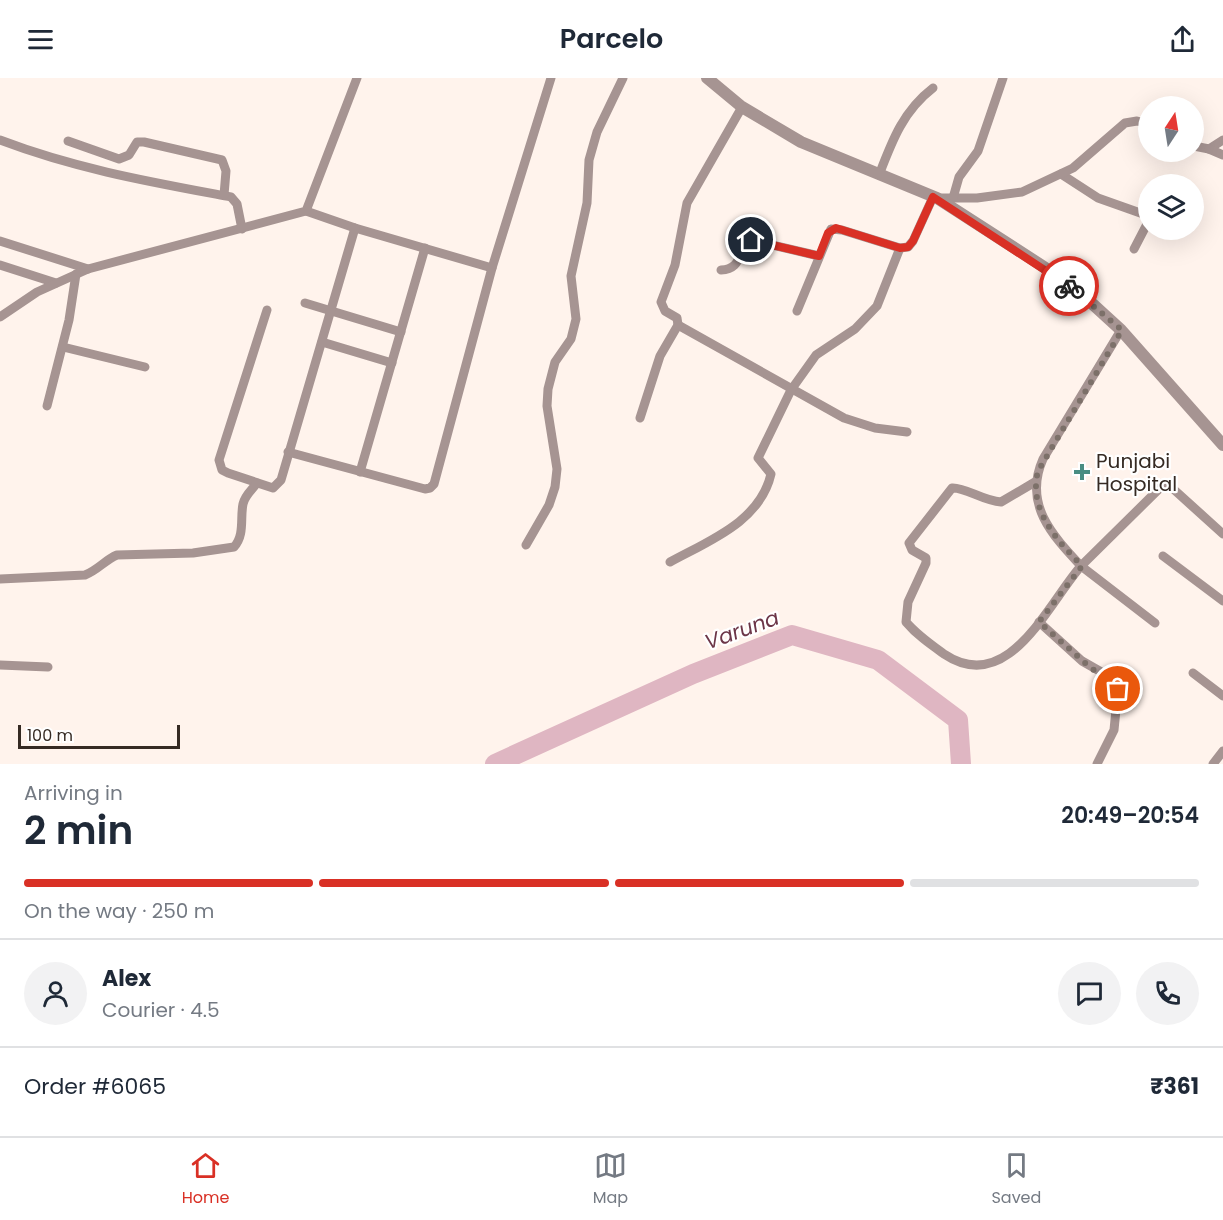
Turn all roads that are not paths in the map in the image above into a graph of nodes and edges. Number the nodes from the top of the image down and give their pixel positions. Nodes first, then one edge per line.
1 (357, 78) edge
2 (551, 78) edge
3 (622, 78) edge
4 (707, 78) edge
5 (1003, 78) edge
6 (933, 88) dead end
7 (742, 107) junction
8 (1138, 121) edge
9 (0, 140) edge
10 (1223, 140) edge
11 (68, 141) dead end
12 (1204, 148) edge
13 (1209, 149) junction
14 (1223, 155) edge
15 (1061, 174) junction
16 (879, 175) junction
17 (224, 195) junction
18 (935, 197) junction
19 (953, 198) junction
20 (306, 211) junction
21 (355, 228) junction
22 (242, 229) junction
23 (0, 241) edge
24 (900, 248) junction
25 (425, 249) junction
26 (1134, 249) dead end
27 (819, 256) junction
28 (0, 265) edge
29 (88, 268) junction
30 (492, 268) junction
31 (721, 270) dead end
32 (76, 274) junction
33 (56, 283) junction
34 (305, 303) dead end
35 (267, 310) dead end
36 (331, 310) junction
37 (797, 311) dead end
38 (0, 317) edge
39 (678, 325) junction
40 (1122, 330) junction
41 (401, 332) junction
42 (322, 342) junction
43 (63, 347) junction
44 (392, 363) junction
45 (145, 367) dead end
46 (791, 390) junction
47 (47, 406) dead end
48 (640, 418) dead end
49 (907, 432) dead end
50 (1223, 445) edge
51 (288, 452) junction
52 (360, 472) junction
53 (1035, 482) junction
54 (257, 483) junction
55 (1223, 534) edge
56 (526, 544) dead end
57 (1163, 556) dead end
58 (670, 562) dead end
59 (1082, 566) junction
60 (0, 579) edge
61 (1223, 602) edge
62 (1039, 622) junction
63 (1155, 623) dead end
64 (0, 666) edge
65 (48, 667) dead end
66 (1192, 673) dead end
67 (1223, 696) edge
68 (1223, 752) edge
69 (1096, 764) edge
70 (1213, 764) edge

1 - 20 street
2 - 30 street
3 - 56 street
4 - 7 street
5 - 19 street
6 - 16 street
7 - 16 street
7 - 39 street
8 - 15 street
9 - 17 street
10 - 13 street
11 - 17 street
12 - 13 street
13 - 14 street
15 - 19 street
15 - 26 street
16 - 18 street
17 - 22 street
18 - 19 street
18 - 24 street
18 - 40 street
20 - 21 street
20 - 22 street
21 - 25 street
21 - 36 street
22 - 29 street
23 - 29 street
24 - 27 street
24 - 46 street
25 - 30 street
25 - 41 street
27 - 31 street
27 - 37 street
28 - 33 street
29 - 32 street
30 - 52 street
32 - 33 street
32 - 43 street
33 - 38 street
34 - 36 street
35 - 54 street
36 - 41 street
36 - 42 street
39 - 46 street
39 - 48 street
40 - 50 street
40 - 53 street
41 - 44 street
42 - 44 street
42 - 51 street
43 - 45 street
43 - 47 street
44 - 52 street
46 - 49 street
46 - 58 street
51 - 52 street
51 - 54 street
53 - 59 street
53 - 62 street
54 - 60 street
55 - 59 street
57 - 61 street
59 - 62 street
59 - 63 street
62 - 69 street
64 - 65 street
66 - 67 street
68 - 70 street

